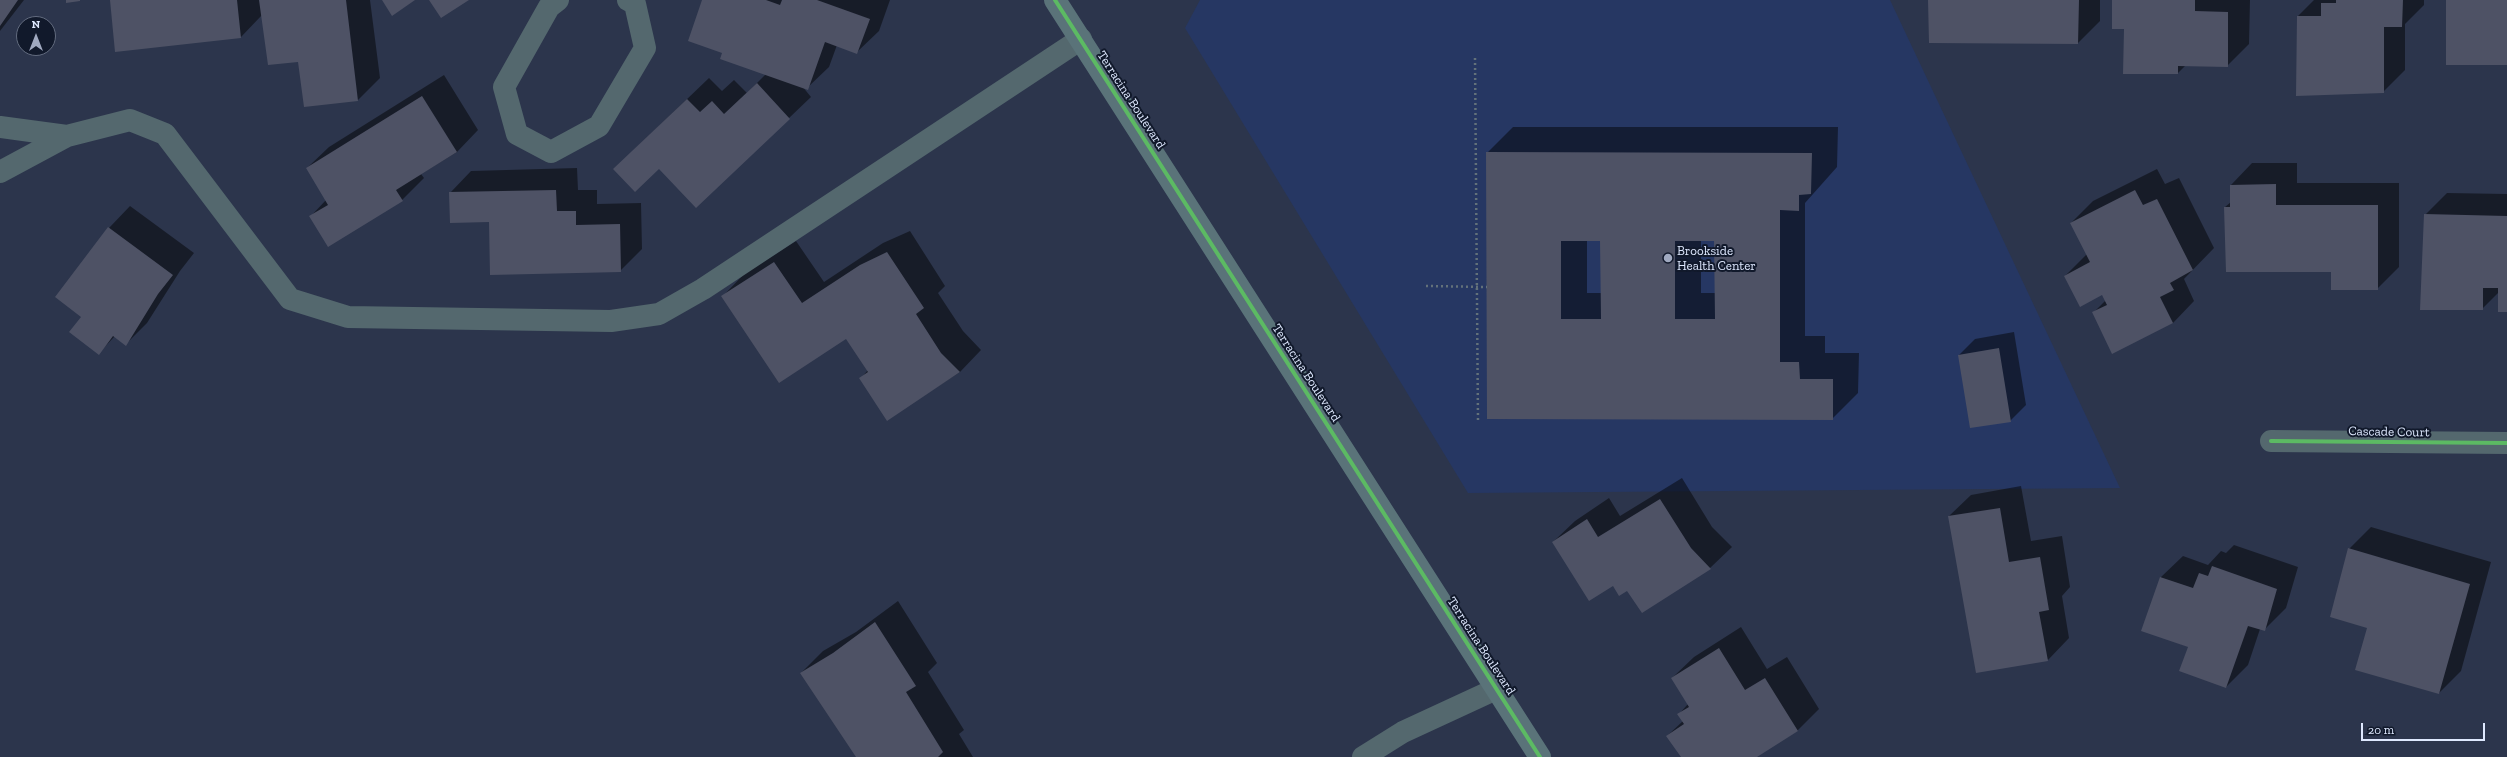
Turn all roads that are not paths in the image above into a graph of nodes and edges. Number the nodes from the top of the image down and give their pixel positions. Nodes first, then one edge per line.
1 (558, 0) edge
2 (628, 0) edge
3 (1055, 0) edge
4 (1080, 39) junction
5 (0, 127) edge
6 (66, 136) junction
7 (0, 172) edge
8 (2272, 441) dead end
9 (2507, 443) edge
10 (1496, 689) junction
11 (1363, 757) edge
12 (1540, 757) edge

1 - 2 street
3 - 4 main road, Terracina Boulevard
4 - 6 street
4 - 10 main road, Terracina Boulevard
5 - 6 street
6 - 7 street
8 - 9 street, Cascade Court
10 - 11 street
10 - 12 main road, Terracina Boulevard

